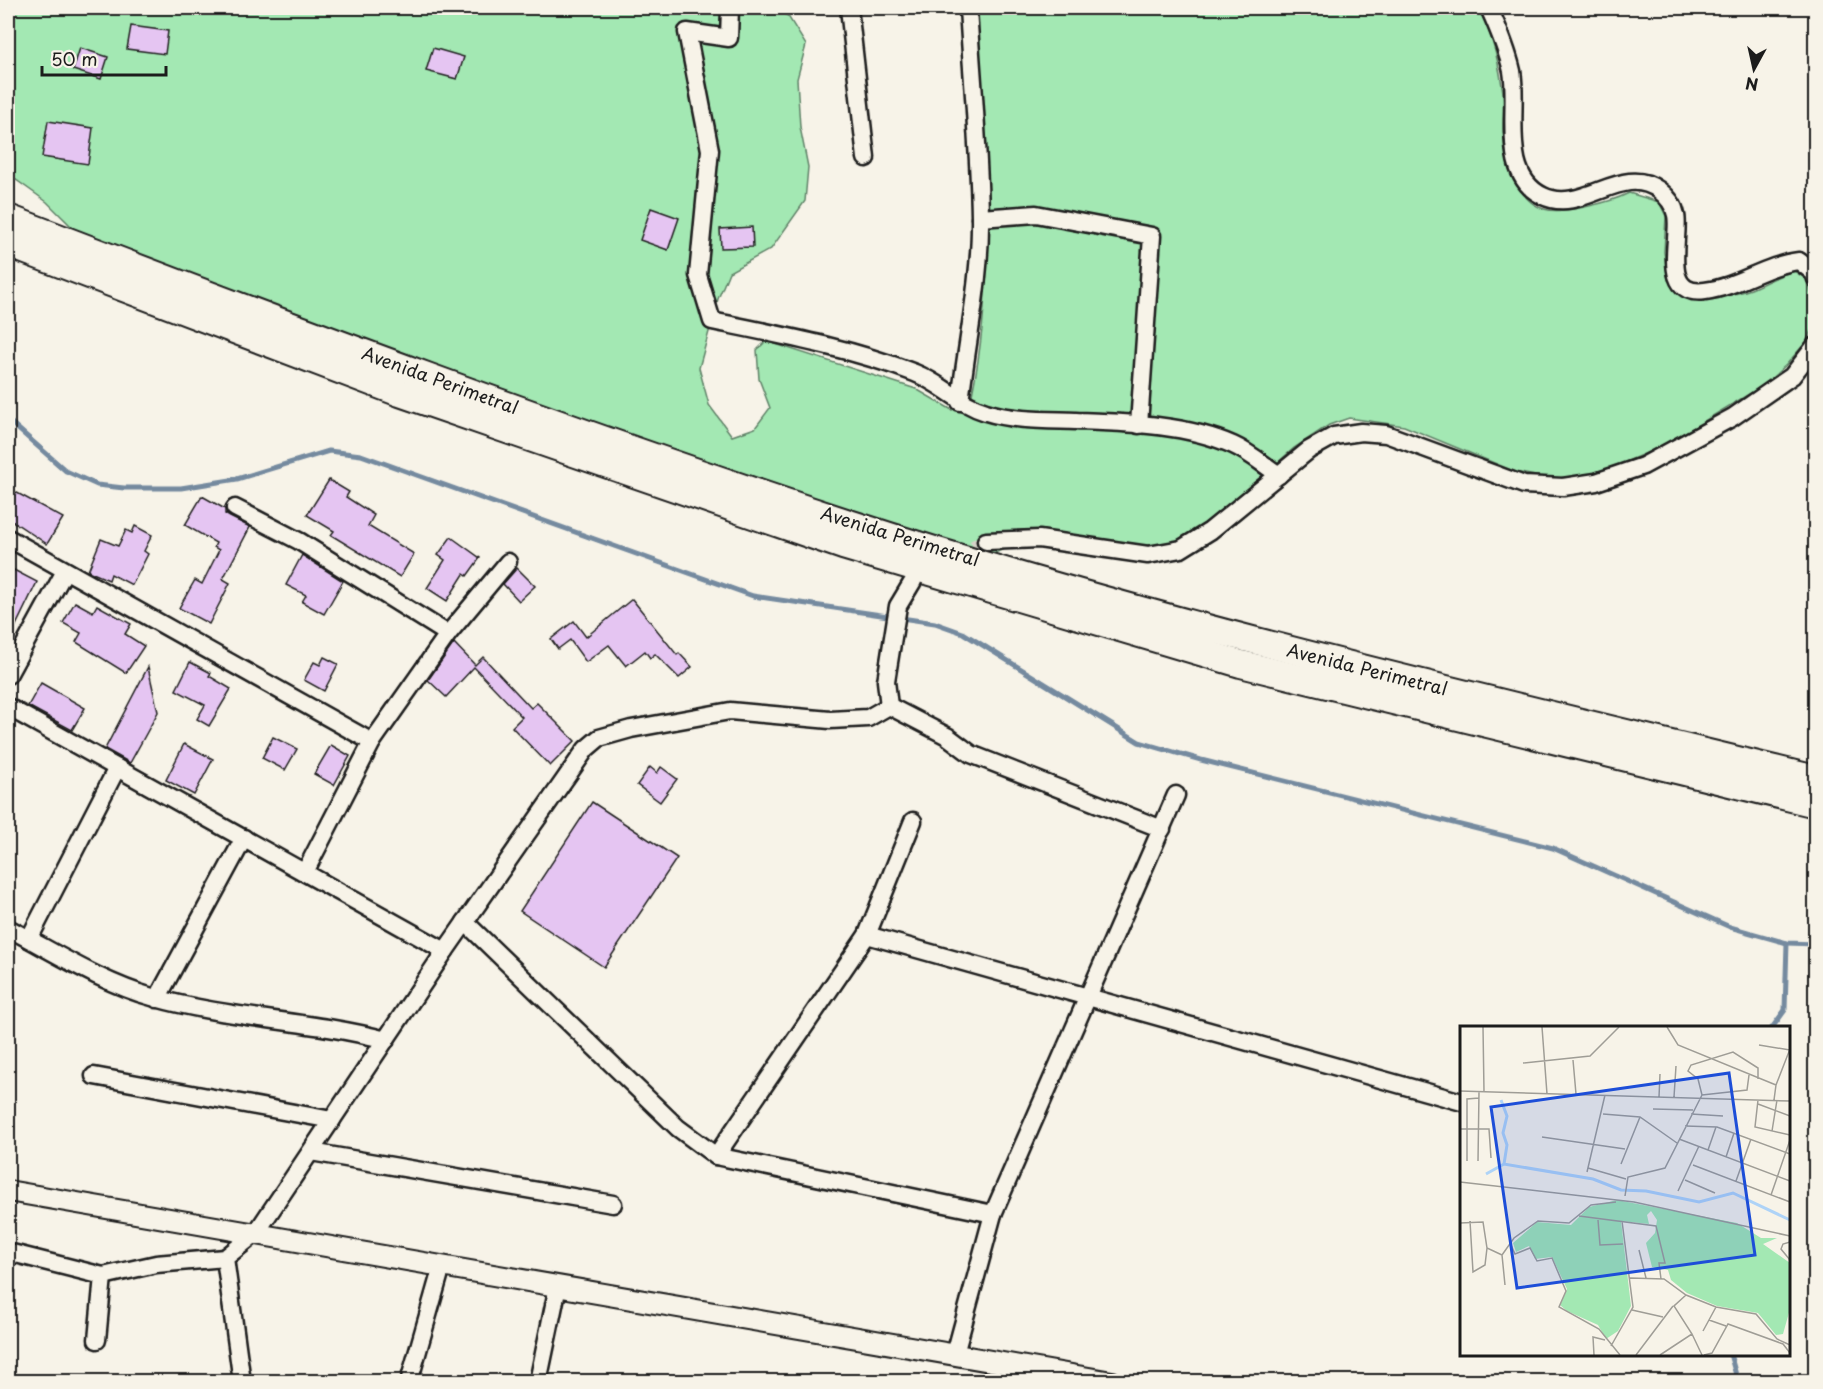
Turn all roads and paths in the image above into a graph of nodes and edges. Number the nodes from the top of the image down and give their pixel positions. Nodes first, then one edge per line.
1 (730, 8) edge
2 (849, 8) edge
3 (968, 8) edge
4 (1489, 8) edge
5 (866, 158) dead end
6 (8, 218) edge
7 (980, 218) junction
8 (8, 244) edge
9 (1815, 279) edge
10 (1815, 345) edge
11 (960, 402) junction
12 (1139, 425) junction
13 (1279, 475) junction
14 (235, 508) dead end
15 (8, 538) edge
16 (987, 541) tunnel mouth
17 (508, 562) dead end
18 (65, 571) junction
19 (913, 581) dead end
20 (448, 634) junction
21 (8, 675) edge
22 (889, 706) junction
23 (8, 707) edge
24 (372, 742) junction
25 (117, 768) junction
26 (1815, 779) edge
27 (1176, 795) dead end
28 (1815, 804) edge
29 (913, 821) dead end
30 (1162, 829) junction
31 (244, 838) junction
32 (305, 872) junction
33 (465, 922) junction
34 (8, 928) edge
35 (867, 934) junction
36 (28, 939) junction
37 (446, 951) junction
38 (157, 999) junction
39 (1087, 999) junction
40 (386, 1040) junction
41 (94, 1076) dead end
42 (1460, 1102) edge
43 (332, 1120) junction
44 (311, 1152) junction
45 (716, 1156) junction
46 (8, 1191) edge
47 (613, 1204) dead end
48 (993, 1214) junction
49 (256, 1233) junction
50 (8, 1252) edge
51 (225, 1258) junction
52 (442, 1266) junction
53 (103, 1276) junction
54 (558, 1286) junction
55 (97, 1341) dead end
56 (955, 1354) junction
57 (242, 1382) edge
58 (409, 1382) edge
59 (538, 1382) edge
60 (1112, 1382) edge

1 - 11 street
2 - 5 street
3 - 7 street
4 - 9 street
6 - 26 main road, Avenida Perimetral
7 - 11 street
7 - 12 street
8 - 28 main road, Avenida Perimetral
10 - 13 street
11 - 12 street
12 - 13 street
13 - 16 street
14 - 20 street
15 - 18 street
17 - 20 street
18 - 21 street
18 - 24 street
19 - 22 street
20 - 24 street
22 - 30 street
22 - 33 street
23 - 25 street
24 - 32 street
25 - 31 street
25 - 36 street
27 - 30 street
29 - 35 street
30 - 39 street
31 - 32 street
31 - 38 street
32 - 37 street
33 - 37 street
33 - 45 street
34 - 36 street
35 - 39 street
35 - 45 street
36 - 38 street
37 - 40 street
38 - 40 street
39 - 42 street
39 - 48 street
40 - 43 street
41 - 43 street
43 - 44 street
44 - 47 street
44 - 49 street
45 - 48 street
46 - 49 street
48 - 56 street
49 - 51 street
49 - 52 street
50 - 53 street
51 - 53 street
51 - 57 street
52 - 54 street
52 - 58 street
53 - 55 street
54 - 56 street
54 - 59 street
56 - 60 street

